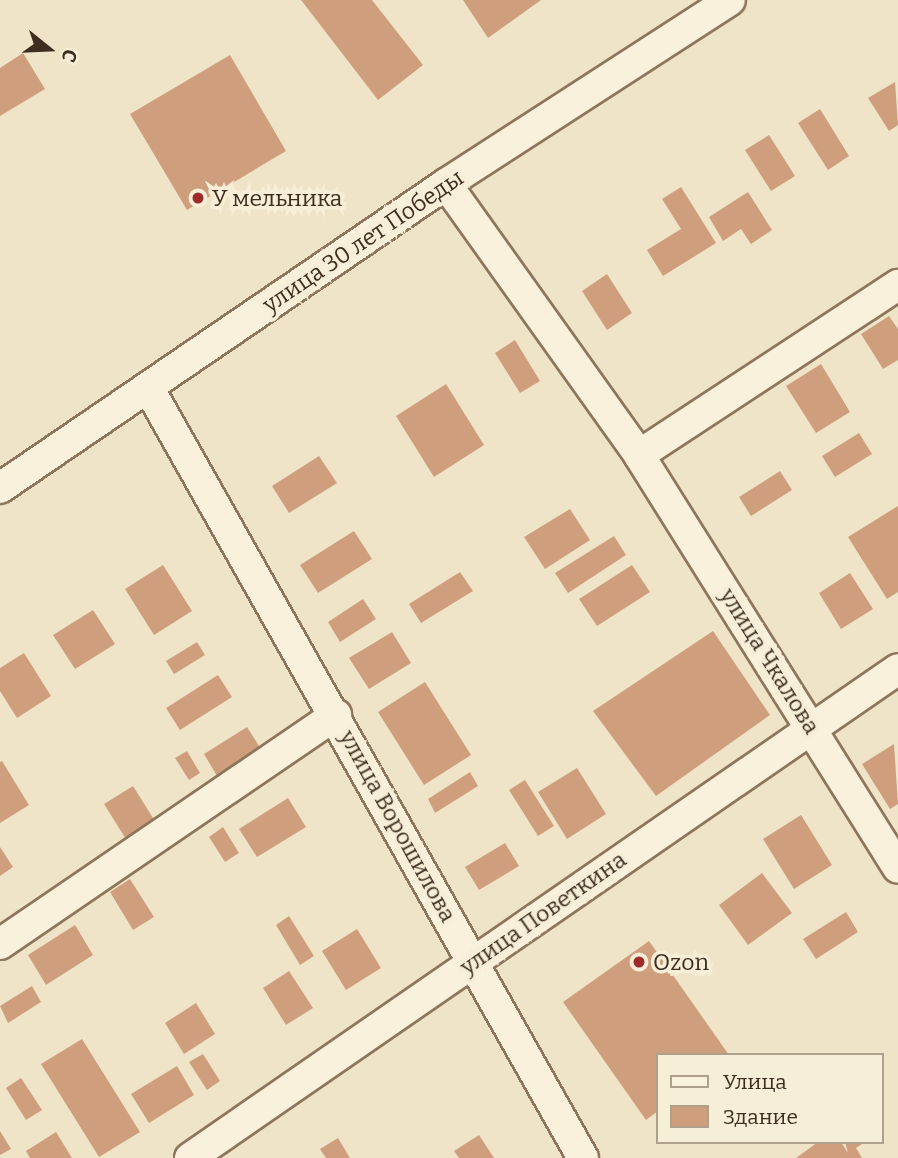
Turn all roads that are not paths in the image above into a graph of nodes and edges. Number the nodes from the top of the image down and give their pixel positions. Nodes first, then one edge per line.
1 (730, 0) edge
2 (446, 184) junction
3 (898, 285) edge
4 (148, 387) junction
5 (639, 455) junction
6 (0, 488) edge
7 (898, 669) edge
8 (336, 715) junction
9 (812, 727) junction
10 (898, 868) edge
11 (0, 944) edge
12 (474, 961) junction
13 (190, 1158) edge
14 (583, 1158) edge

1 - 2 street, улица 30 лет Победы
2 - 4 street, улица 30 лет Победы
2 - 5 street, улица Чкалова
3 - 5 street
4 - 6 street, улица 30 лет Победы
4 - 8 street, улица Ворошилова
5 - 9 street, улица Чкалова
7 - 9 street, улица Поветкина
8 - 11 street, улица Ворошилова
8 - 12 street, улица Ворошилова
9 - 10 street, улица Чкалова
9 - 12 street, улица Поветкина
12 - 13 street, улица Поветкина
12 - 14 street, улица Ворошилова

